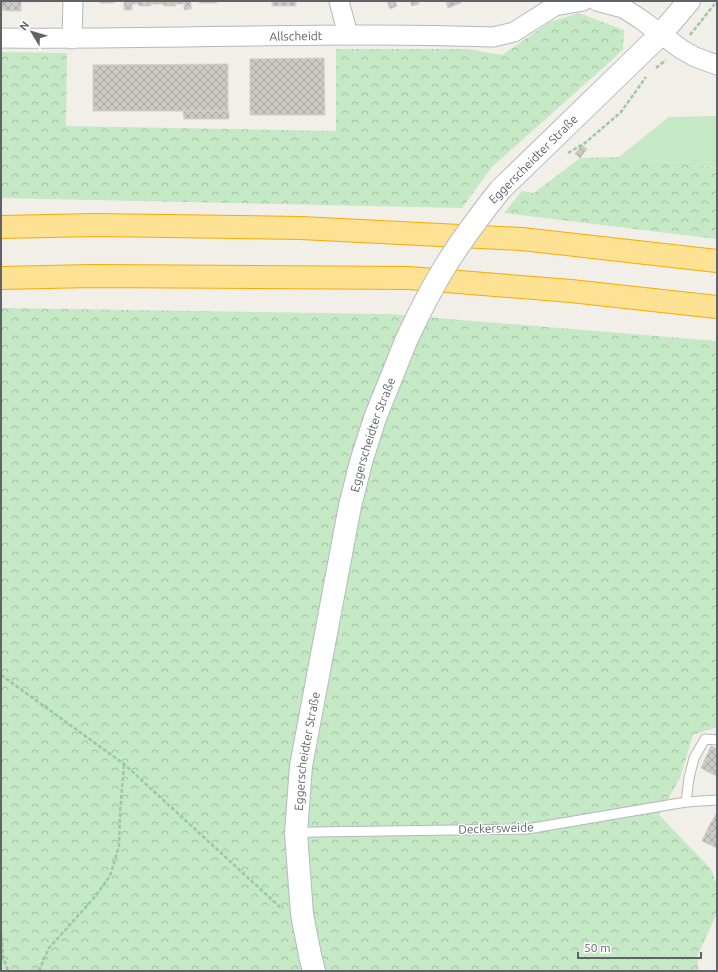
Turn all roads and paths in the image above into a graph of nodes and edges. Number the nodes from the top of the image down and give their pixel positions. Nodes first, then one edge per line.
1 (73, 1) edge
2 (339, 1) edge
3 (583, 1) edge
4 (597, 1) edge
5 (689, 1) edge
6 (717, 1) edge
7 (661, 34) junction
8 (348, 35) junction
9 (1, 38) edge
10 (72, 39) junction
11 (681, 49) junction
12 (717, 65) edge
13 (565, 155) dead end
14 (1, 213) edge
15 (94, 225) junction
16 (1, 227) edge
17 (717, 261) edge
18 (1, 278) edge
19 (717, 307) edge
20 (1, 675) edge
21 (717, 740) edge
22 (124, 764) junction
23 (717, 800) edge
24 (686, 802) junction
25 (296, 833) junction
26 (300, 893) junction
27 (1, 931) edge
28 (8, 971) edge
29 (40, 971) edge
30 (314, 971) edge

1 - 10 street
2 - 8 street
3 - 8 street, Allscheidt
4 - 7 street
5 - 7 street, Eggerscheidter Straße
6 - 11 path
7 - 11 street
7 - 25 street, Eggerscheidter Straße, bridge
8 - 10 street, Allscheidt
9 - 10 street, Allscheidt
11 - 12 street
11 - 13 path
14 - 15 highway
15 - 16 highway
15 - 17 highway
18 - 19 highway
20 - 22 path
21 - 24 lane
22 - 26 path
22 - 29 path
23 - 24 lane, Deckersweide
24 - 25 lane, Deckersweide
25 - 26 street, Eggerscheidter Straße
26 - 30 street, Eggerscheidter Straße
27 - 28 path

